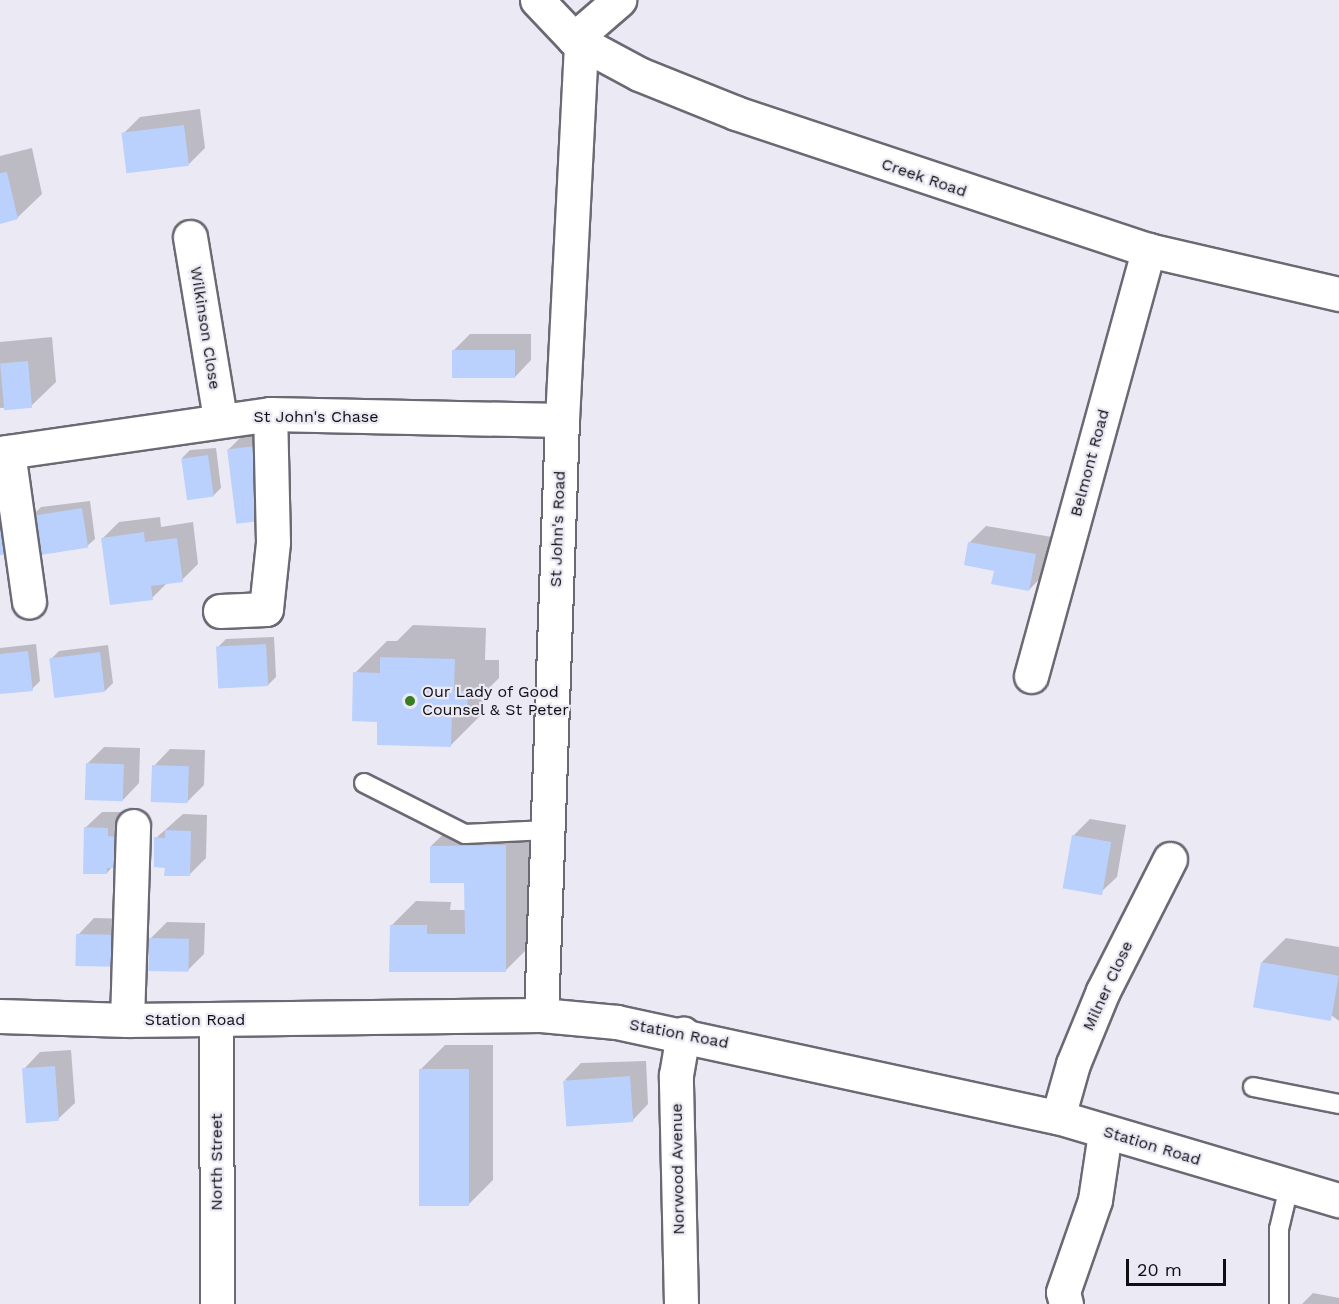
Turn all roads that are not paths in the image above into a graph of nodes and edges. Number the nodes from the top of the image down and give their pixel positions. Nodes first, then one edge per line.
1 (537, 0) edge
2 (619, 0) edge
3 (577, 41) junction
4 (190, 237) dead end
5 (1148, 250) junction
6 (1339, 294) edge
7 (270, 414) junction
8 (220, 419) junction
9 (562, 420) junction
10 (4, 453) edge
11 (29, 602) dead end
12 (220, 611) dead end
13 (1031, 676) dead end
14 (364, 783) dead end
15 (133, 826) dead end
16 (548, 830) junction
17 (1170, 859) dead end
18 (541, 1015) junction
19 (0, 1016) edge
20 (127, 1020) junction
21 (216, 1020) junction
22 (683, 1034) junction
23 (1253, 1088) dead end
24 (1339, 1104) edge
25 (1058, 1117) junction
26 (1106, 1133) junction
27 (1289, 1187) junction
28 (1339, 1200) edge
29 (217, 1304) edge
30 (681, 1304) edge
31 (1066, 1304) edge
32 (1279, 1304) edge

1 - 3 street, Creek Road
2 - 3 street
3 - 5 street, Creek Road
3 - 9 street, St John's Road
4 - 8 street, Wilkinson Close
5 - 6 street, Creek Road
5 - 13 street, Belmont Road
7 - 8 street, St John's Chase
7 - 9 street, St John's Chase
7 - 12 street
8 - 10 street, St John's Chase
9 - 16 street, St John's Road
10 - 11 street
14 - 16 lane
15 - 20 street
16 - 18 street, St John's Road
17 - 25 street, Milner Close
18 - 21 street, Station Road
18 - 22 street, Station Road
19 - 20 street, Station Road
20 - 21 street, Station Road
21 - 29 street, North Street
22 - 25 street, Station Road
22 - 30 street, Norwood Avenue
23 - 24 lane
25 - 26 street, Station Road
26 - 27 street, Station Road
26 - 31 street
27 - 28 street, Station Road
27 - 32 lane

